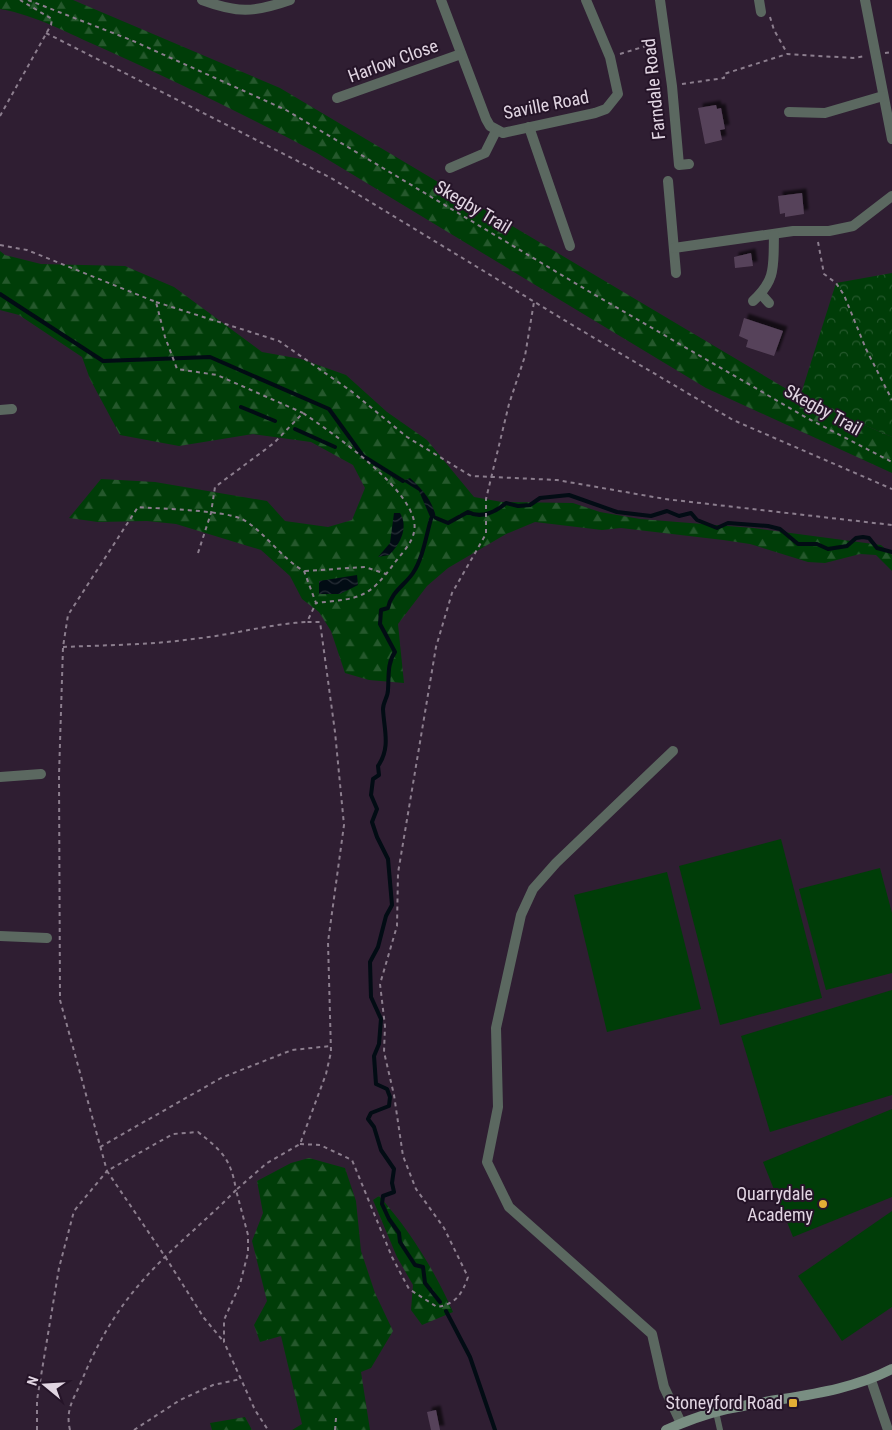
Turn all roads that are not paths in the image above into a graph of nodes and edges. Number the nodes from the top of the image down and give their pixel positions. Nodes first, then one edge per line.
1 (202, 0) edge
2 (290, 0) edge
3 (441, 0) edge
4 (586, 0) edge
5 (660, 0) edge
6 (759, 0) edge
7 (865, 0) edge
8 (761, 12) road end
9 (461, 54) junction
10 (883, 96) junction
11 (337, 98) dead end
12 (789, 112) dead end
13 (800, 114) junction
14 (799, 126) dead end
15 (529, 127) junction
16 (496, 131) junction
17 (892, 139) edge
18 (689, 164) dead end
19 (450, 168) dead end
20 (668, 181) dead end
21 (892, 196) edge
22 (774, 235) junction
23 (570, 246) dead end
24 (674, 248) junction
25 (676, 273) dead end
26 (769, 303) dead end
27 (12, 409) dead end
28 (0, 410) edge
29 (673, 751) dead end
30 (42, 774) dead end
31 (0, 777) edge
32 (0, 936) edge
33 (47, 938) dead end
34 (892, 1368) edge
35 (871, 1380) junction
36 (716, 1412) junction
37 (681, 1423) junction
38 (666, 1430) edge
39 (720, 1430) edge
40 (888, 1430) edge

1 - 2 street
3 - 9 street, Saville Road
4 - 15 street, Saville Road
5 - 18 street, Farndale Road
6 - 8 street
7 - 10 street
9 - 11 street, Harlow Close
9 - 16 street, Saville Road
10 - 13 street
10 - 17 street
12 - 13 street
13 - 14 street
15 - 16 street, Saville Road
15 - 23 street
16 - 19 street
20 - 24 street
21 - 22 street
22 - 24 street
22 - 26 street
24 - 25 street
27 - 28 street
29 - 37 street
30 - 31 street
32 - 33 street
34 - 35 main road
35 - 36 main road
35 - 40 street
36 - 37 main road
36 - 39 lane
37 - 38 main road

